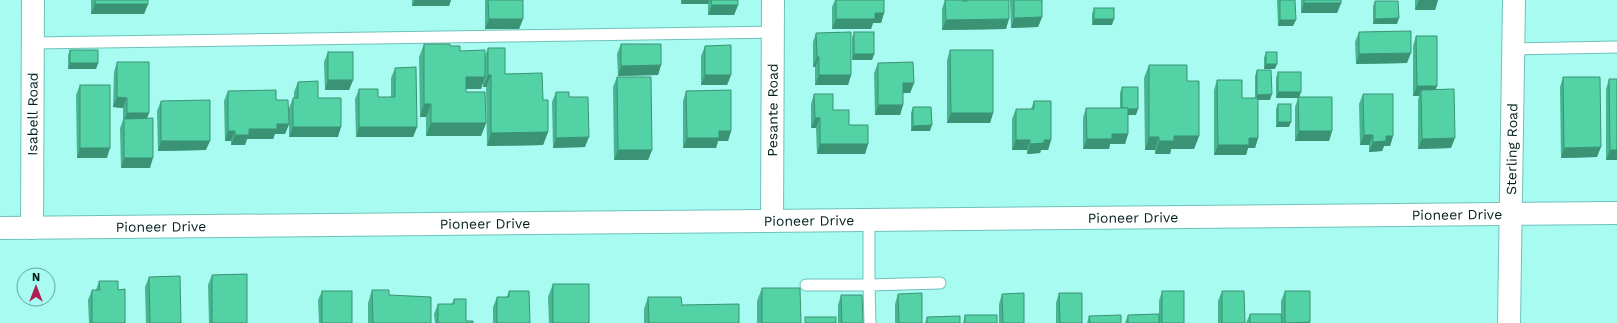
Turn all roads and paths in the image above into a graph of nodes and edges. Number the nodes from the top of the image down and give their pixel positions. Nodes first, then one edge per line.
1 (33, 0) edge
2 (773, 0) edge
3 (1514, 0) edge
4 (773, 32) junction
5 (33, 43) junction
6 (1617, 47) edge
7 (1514, 49) junction
8 (1617, 213) edge
9 (1512, 214) junction
10 (869, 220) junction
11 (772, 221) junction
12 (0, 228) edge
13 (32, 228) junction
14 (940, 283) dead end
15 (806, 285) dead end
16 (869, 285) junction
17 (870, 323) edge
18 (1509, 323) edge

1 - 5 street, Isabell Road
2 - 4 street, Pesante Road
3 - 7 street, Sterling Road
4 - 5 lane
4 - 11 street, Pesante Road
5 - 13 street, Isabell Road
6 - 7 lane
7 - 9 street, Sterling Road
8 - 9 street, Pioneer Drive
9 - 10 street, Pioneer Drive
9 - 18 street, Sterling Road
10 - 11 street, Pioneer Drive
10 - 16 lane
11 - 13 street, Pioneer Drive
12 - 13 street, Pioneer Drive
14 - 16 lane
15 - 16 lane
16 - 17 lane

